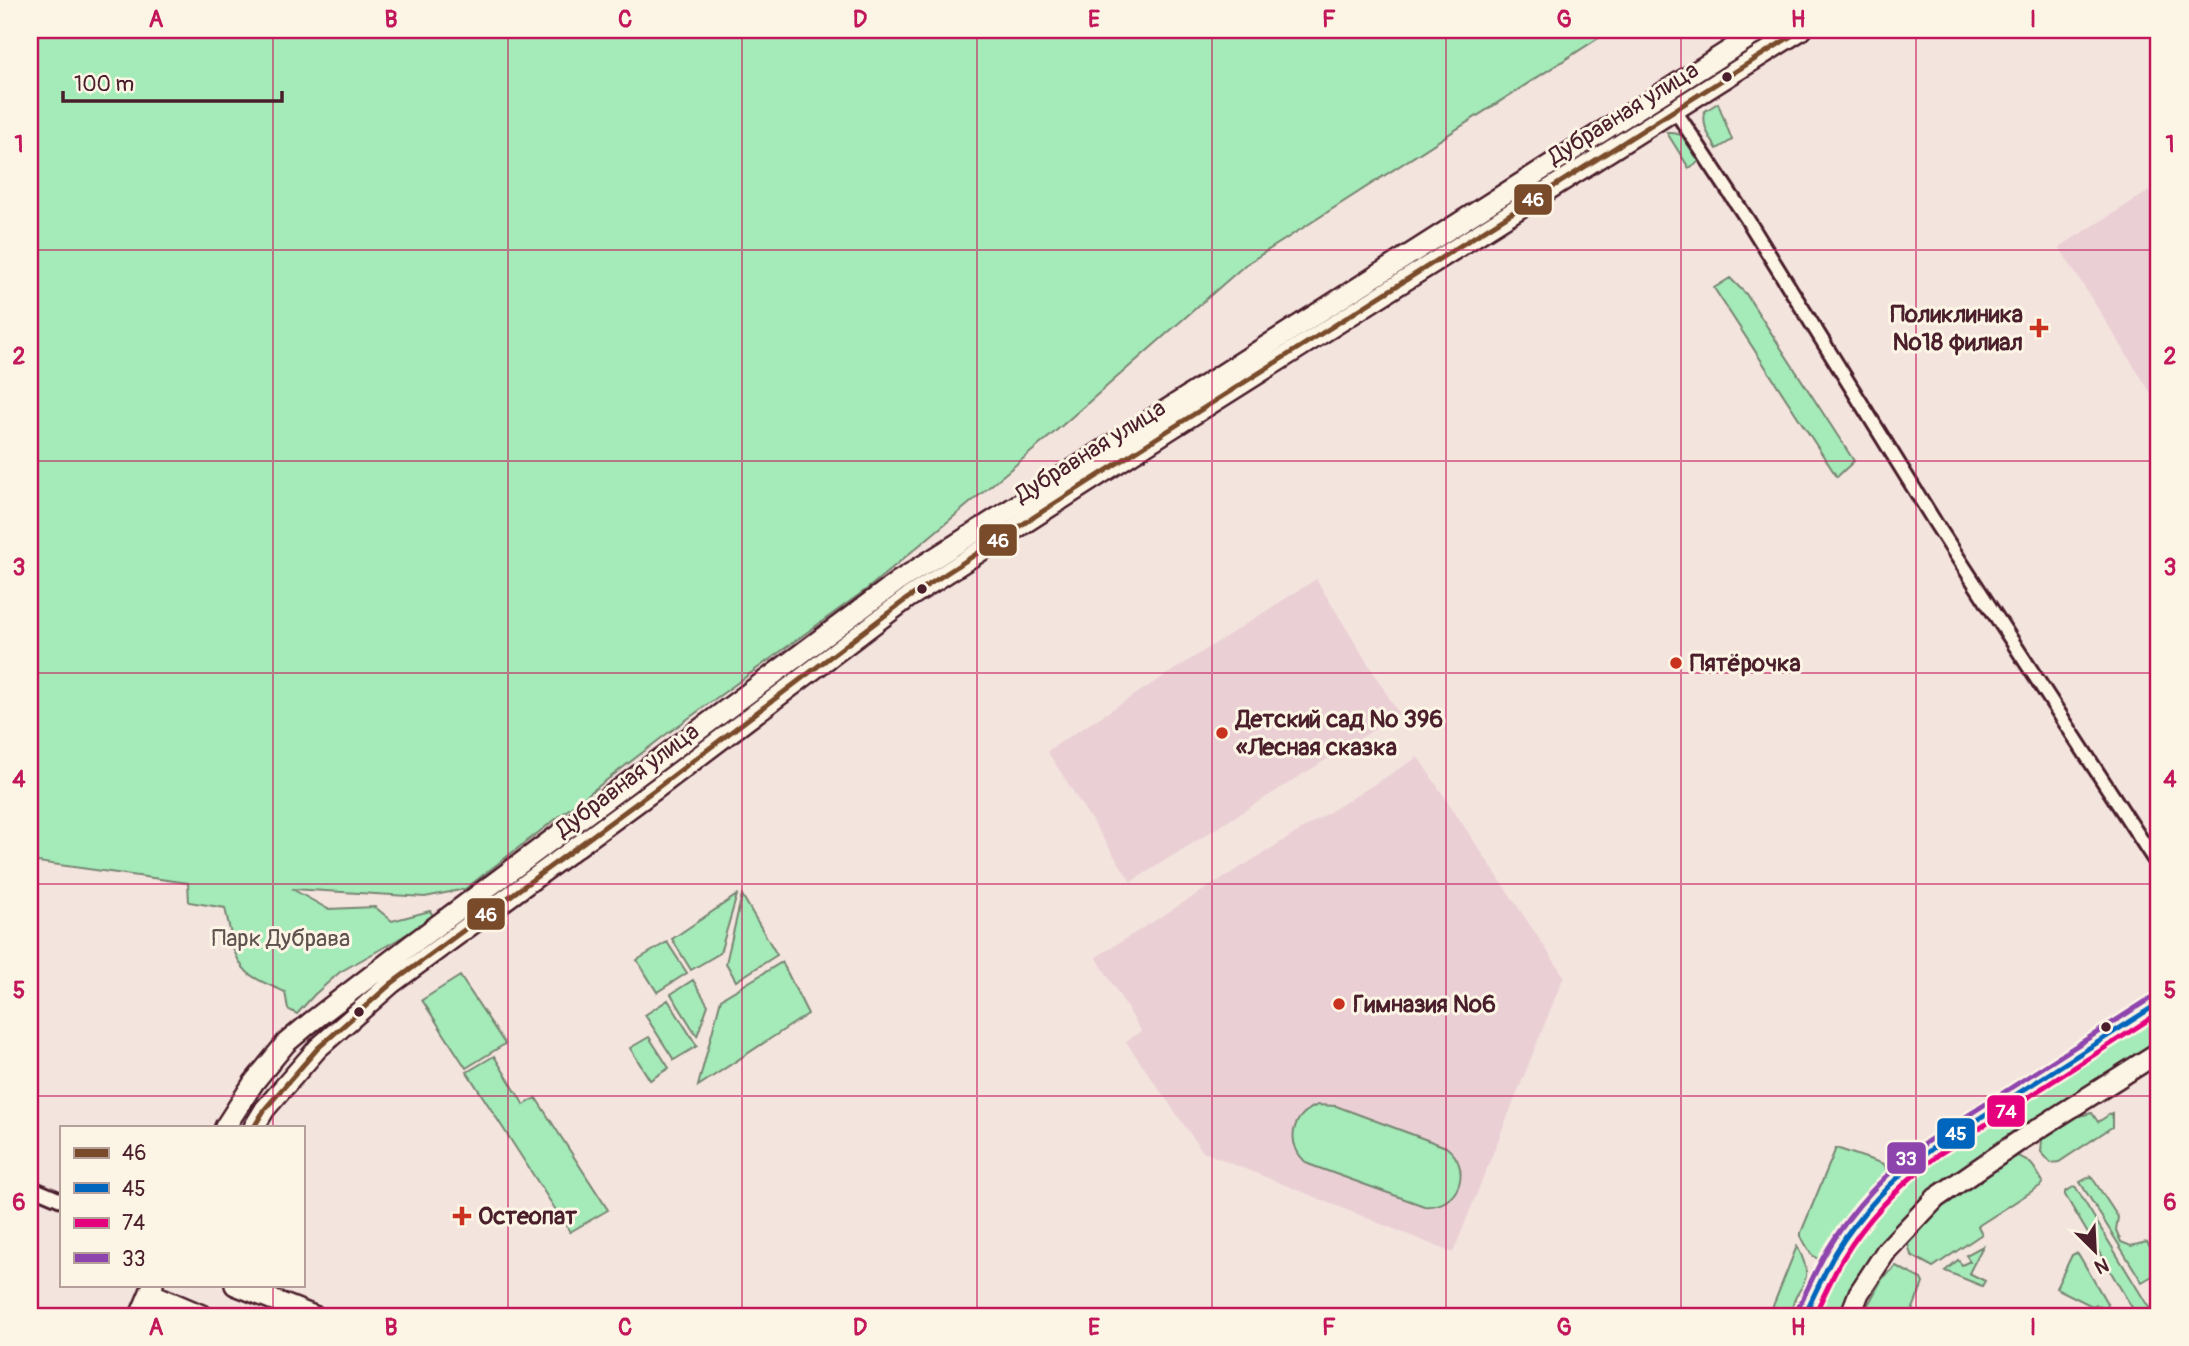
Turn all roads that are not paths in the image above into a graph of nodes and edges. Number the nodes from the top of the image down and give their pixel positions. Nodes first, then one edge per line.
1 (1761, 30) edge
2 (1801, 30) edge
3 (1669, 101) junction
4 (2159, 867) edge
5 (2159, 1003) edge
6 (2159, 1052) edge
7 (226, 1126) edge
8 (255, 1126) edge
9 (30, 1187) edge
10 (60, 1200) edge
11 (182, 1286) edge
12 (238, 1286) edge
13 (151, 1289) edge
14 (174, 1310) edge
15 (140, 1316) edge
16 (204, 1316) edge
17 (314, 1316) edge
18 (1804, 1316) edge
19 (1850, 1316) edge

1 - 3 street, Дубравная улица
2 - 3 street, Дубравная улица
3 - 4 street
3 - 7 street, Дубравная улица
3 - 8 street, Дубравная улица
5 - 18 street
6 - 19 street
9 - 10 street
11 - 14 street
12 - 17 street
13 - 14 street
13 - 15 street
14 - 16 street

